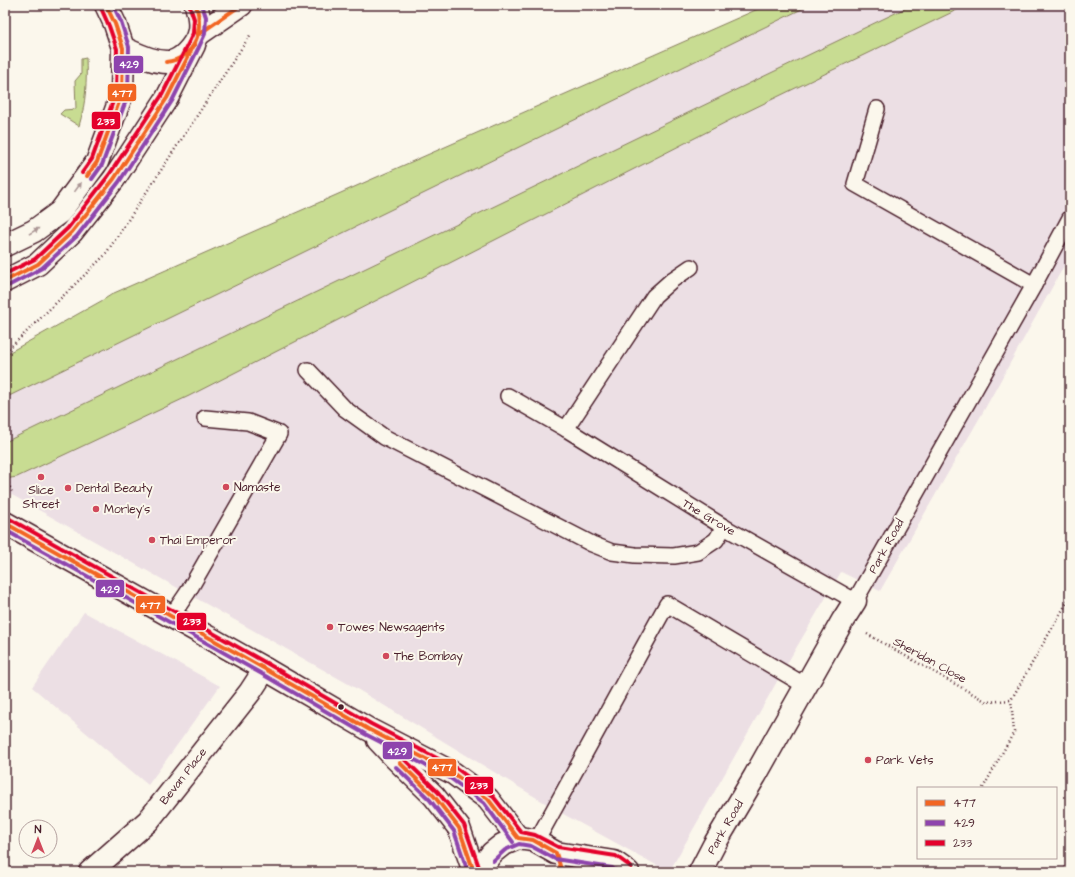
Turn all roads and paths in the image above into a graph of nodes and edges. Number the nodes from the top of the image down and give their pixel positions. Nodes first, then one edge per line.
1 (196, 5) edge
2 (242, 5) edge
3 (115, 11) edge
4 (196, 39) junction
5 (123, 48) junction
6 (877, 109) dead end
7 (1070, 218) edge
8 (5, 245) edge
9 (691, 267) dead end
10 (5, 281) edge
11 (1034, 285) junction
12 (308, 370) dead end
13 (508, 396) dead end
14 (205, 418) dead end
15 (566, 429) junction
16 (5, 476) edge
17 (12, 492) dead end
18 (5, 523) edge
19 (724, 527) junction
20 (1070, 597) edge
21 (855, 601) junction
22 (171, 617) junction
23 (843, 620) junction
24 (265, 669) junction
25 (806, 686) junction
26 (1011, 700) junction
27 (368, 728) junction
28 (984, 787) edge
29 (527, 840) junction
30 (559, 863) edge
31 (90, 872) edge
32 (474, 872) edge
33 (481, 872) edge
34 (628, 872) edge
35 (700, 872) edge

1 - 4 main road
2 - 4 main road
3 - 5 main road
4 - 5 main road
4 - 10 main road
8 -> 5 main road
6 - 11 lane
7 - 11 lane, Park Road
9 - 15 lane
11 - 21 lane, Park Road
12 - 19 lane
13 - 15 lane, The Grove
14 - 22 lane
15 - 19 lane, The Grove
16 - 17 path
18 - 22 main road
19 - 21 lane, The Grove
20 - 26 path
21 - 23 main road, Park Road
22 - 24 main road
23 - 25 main road, Park Road
23 - 26 path, Sheridan Close
24 - 27 main road
24 - 31 main road, Bevan Place
25 - 29 lane
25 - 35 main road, Park Road
26 - 28 path
27 - 29 main road
27 - 32 main road
29 - 30 main road
29 - 33 main road
30 - 34 main road

